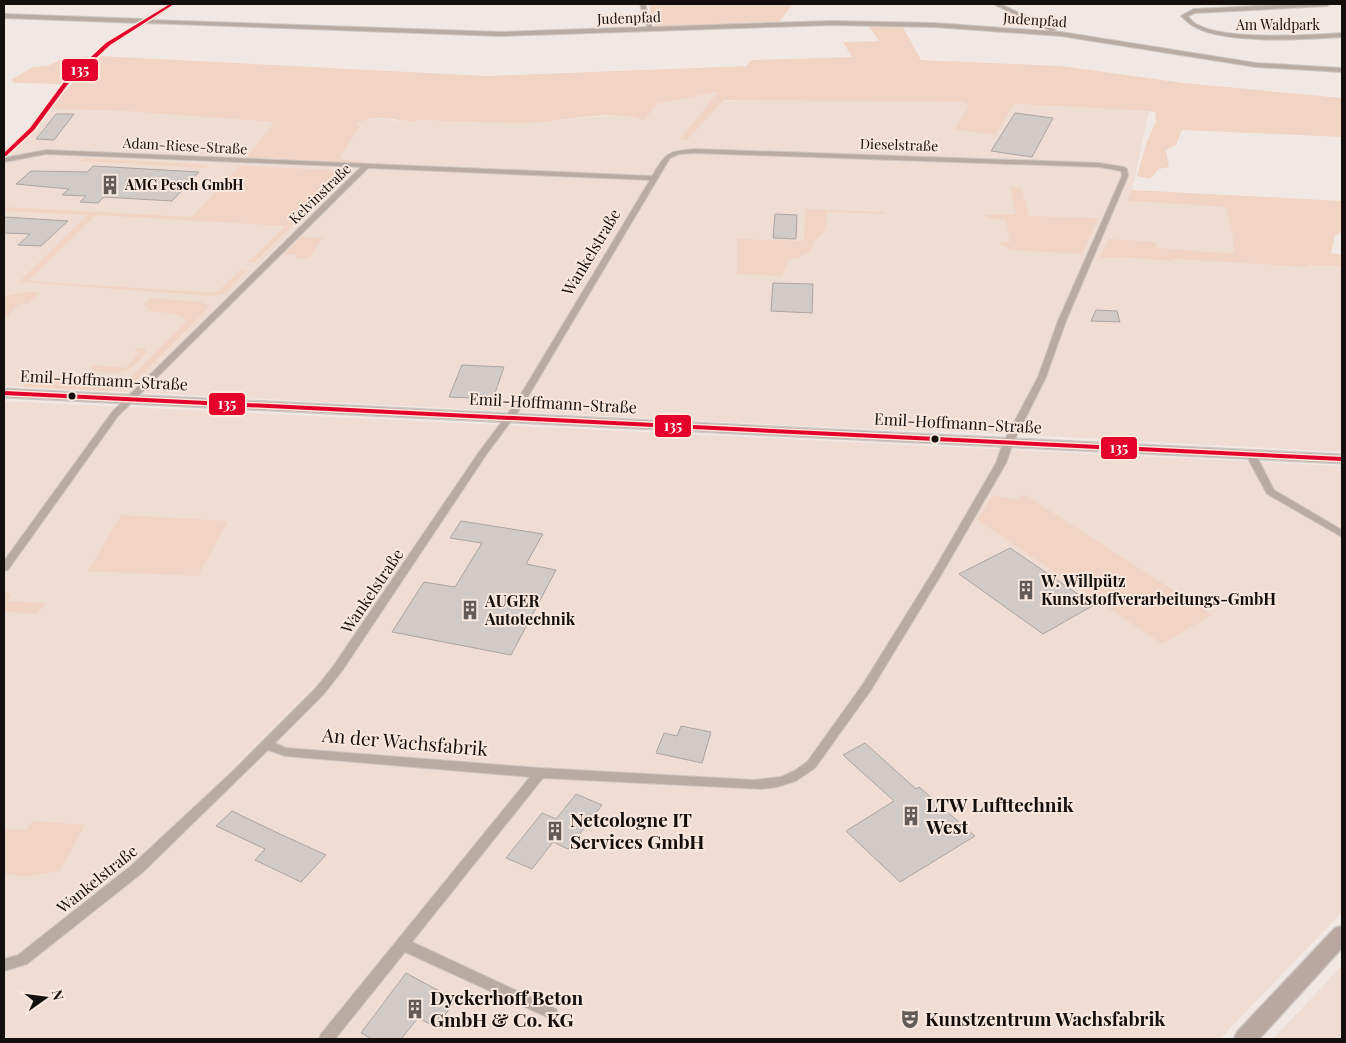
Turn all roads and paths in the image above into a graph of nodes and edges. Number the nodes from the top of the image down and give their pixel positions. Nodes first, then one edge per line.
1 (172, 4) edge
2 (643, 4) edge
3 (996, 4) edge
4 (1327, 4) edge
5 (4, 16) edge
6 (147, 20) junction
7 (650, 29) junction
8 (1061, 34) junction
9 (1342, 36) edge
10 (1342, 70) edge
11 (674, 153) joint
12 (4, 155) edge
13 (4, 160) edge
14 (365, 167) junction
15 (654, 178) junction
16 (4, 393) edge
17 (129, 399) junction
18 (510, 418) junction
19 (1008, 443) junction
20 (1251, 455) junction
21 (1342, 459) edge
22 (1342, 534) edge
23 (4, 568) edge
24 (267, 745) junction
25 (540, 773) junction
26 (1342, 934) edge
27 (404, 945) junction
28 (4, 965) edge
29 (551, 1013) dead end
30 (326, 1039) edge
31 (1245, 1039) edge

1 - 6 street
2 - 7 street
3 - 8 street
4 - 9 street, Am Waldpark
5 - 6 street, Judenpfad
6 - 7 street, Judenpfad
6 - 12 street
7 - 8 street, Judenpfad
8 - 10 street, Judenpfad
11 - 15 street, Wankelstraße
11 - 19 street, Dieselstraße
13 - 14 street, Adam-Riese-Straße
14 - 15 street, Kelvinstraße
14 - 17 street, Kelvinstraße
15 - 18 street, Wankelstraße
16 - 17 street, Emil-Hoffmann-Straße
17 - 18 street, Emil-Hoffmann-Straße
17 - 23 street, Kelvinstraße
18 - 19 street, Emil-Hoffmann-Straße
18 - 24 street, Wankelstraße
19 - 20 street, Emil-Hoffmann-Straße
19 - 25 street, An der Wachsfabrik
20 - 21 street, Emil-Hoffmann-Straße
20 - 22 street
24 - 25 street, An der Wachsfabrik
24 - 28 street, Wankelstraße
25 - 27 street
26 - 31 street
27 - 29 street
27 - 30 street

